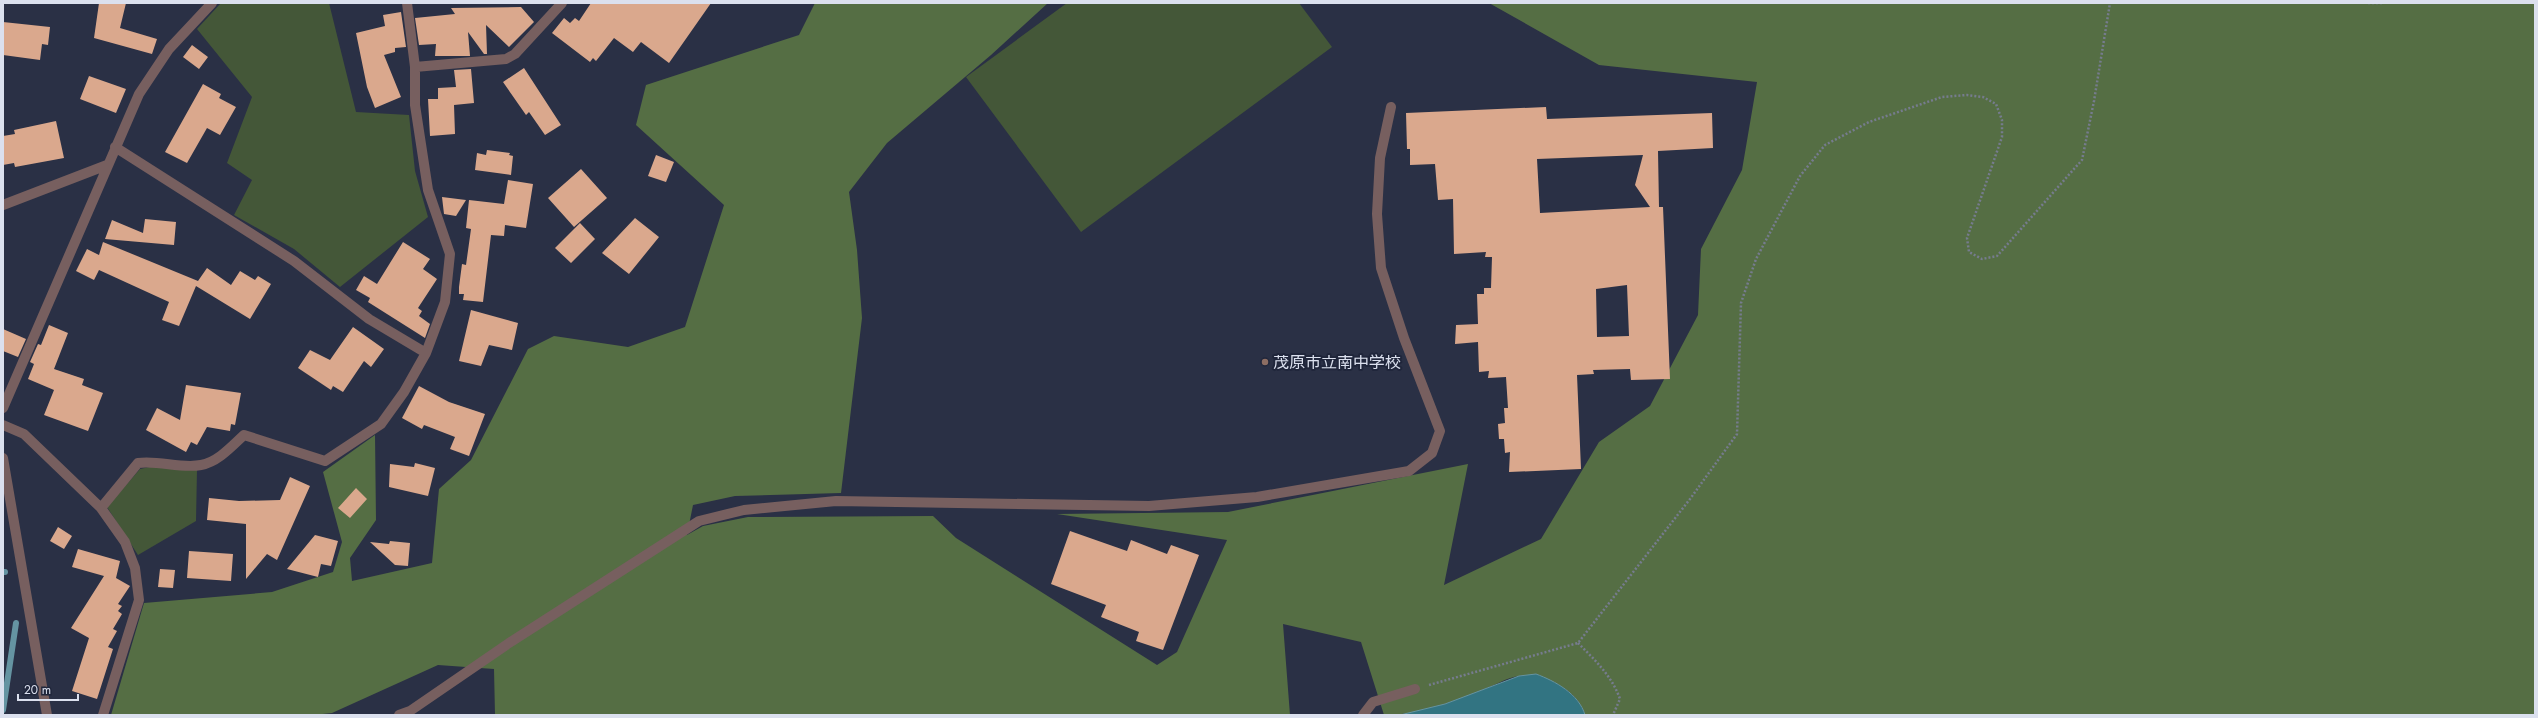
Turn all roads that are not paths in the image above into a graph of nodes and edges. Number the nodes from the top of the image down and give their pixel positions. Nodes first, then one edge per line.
1 (212, 3) edge
2 (407, 3) edge
3 (562, 3) edge
4 (415, 67) junction
5 (1391, 106) dead end
6 (115, 147) junction
7 (107, 165) junction
8 (3, 205) edge
9 (426, 353) junction
10 (3, 408) edge
11 (3, 425) edge
12 (3, 458) edge
13 (101, 508) junction
14 (1415, 689) road end
15 (47, 715) edge
16 (103, 715) edge
17 (399, 715) edge
18 (1363, 715) edge

1 - 6 street
2 - 4 street
3 - 4 street
4 - 9 street
5 - 17 street
6 - 7 street
6 - 9 street
7 - 8 street
7 - 10 street
9 - 13 street
11 - 13 street
12 - 15 street
13 - 16 street
14 - 18 street

